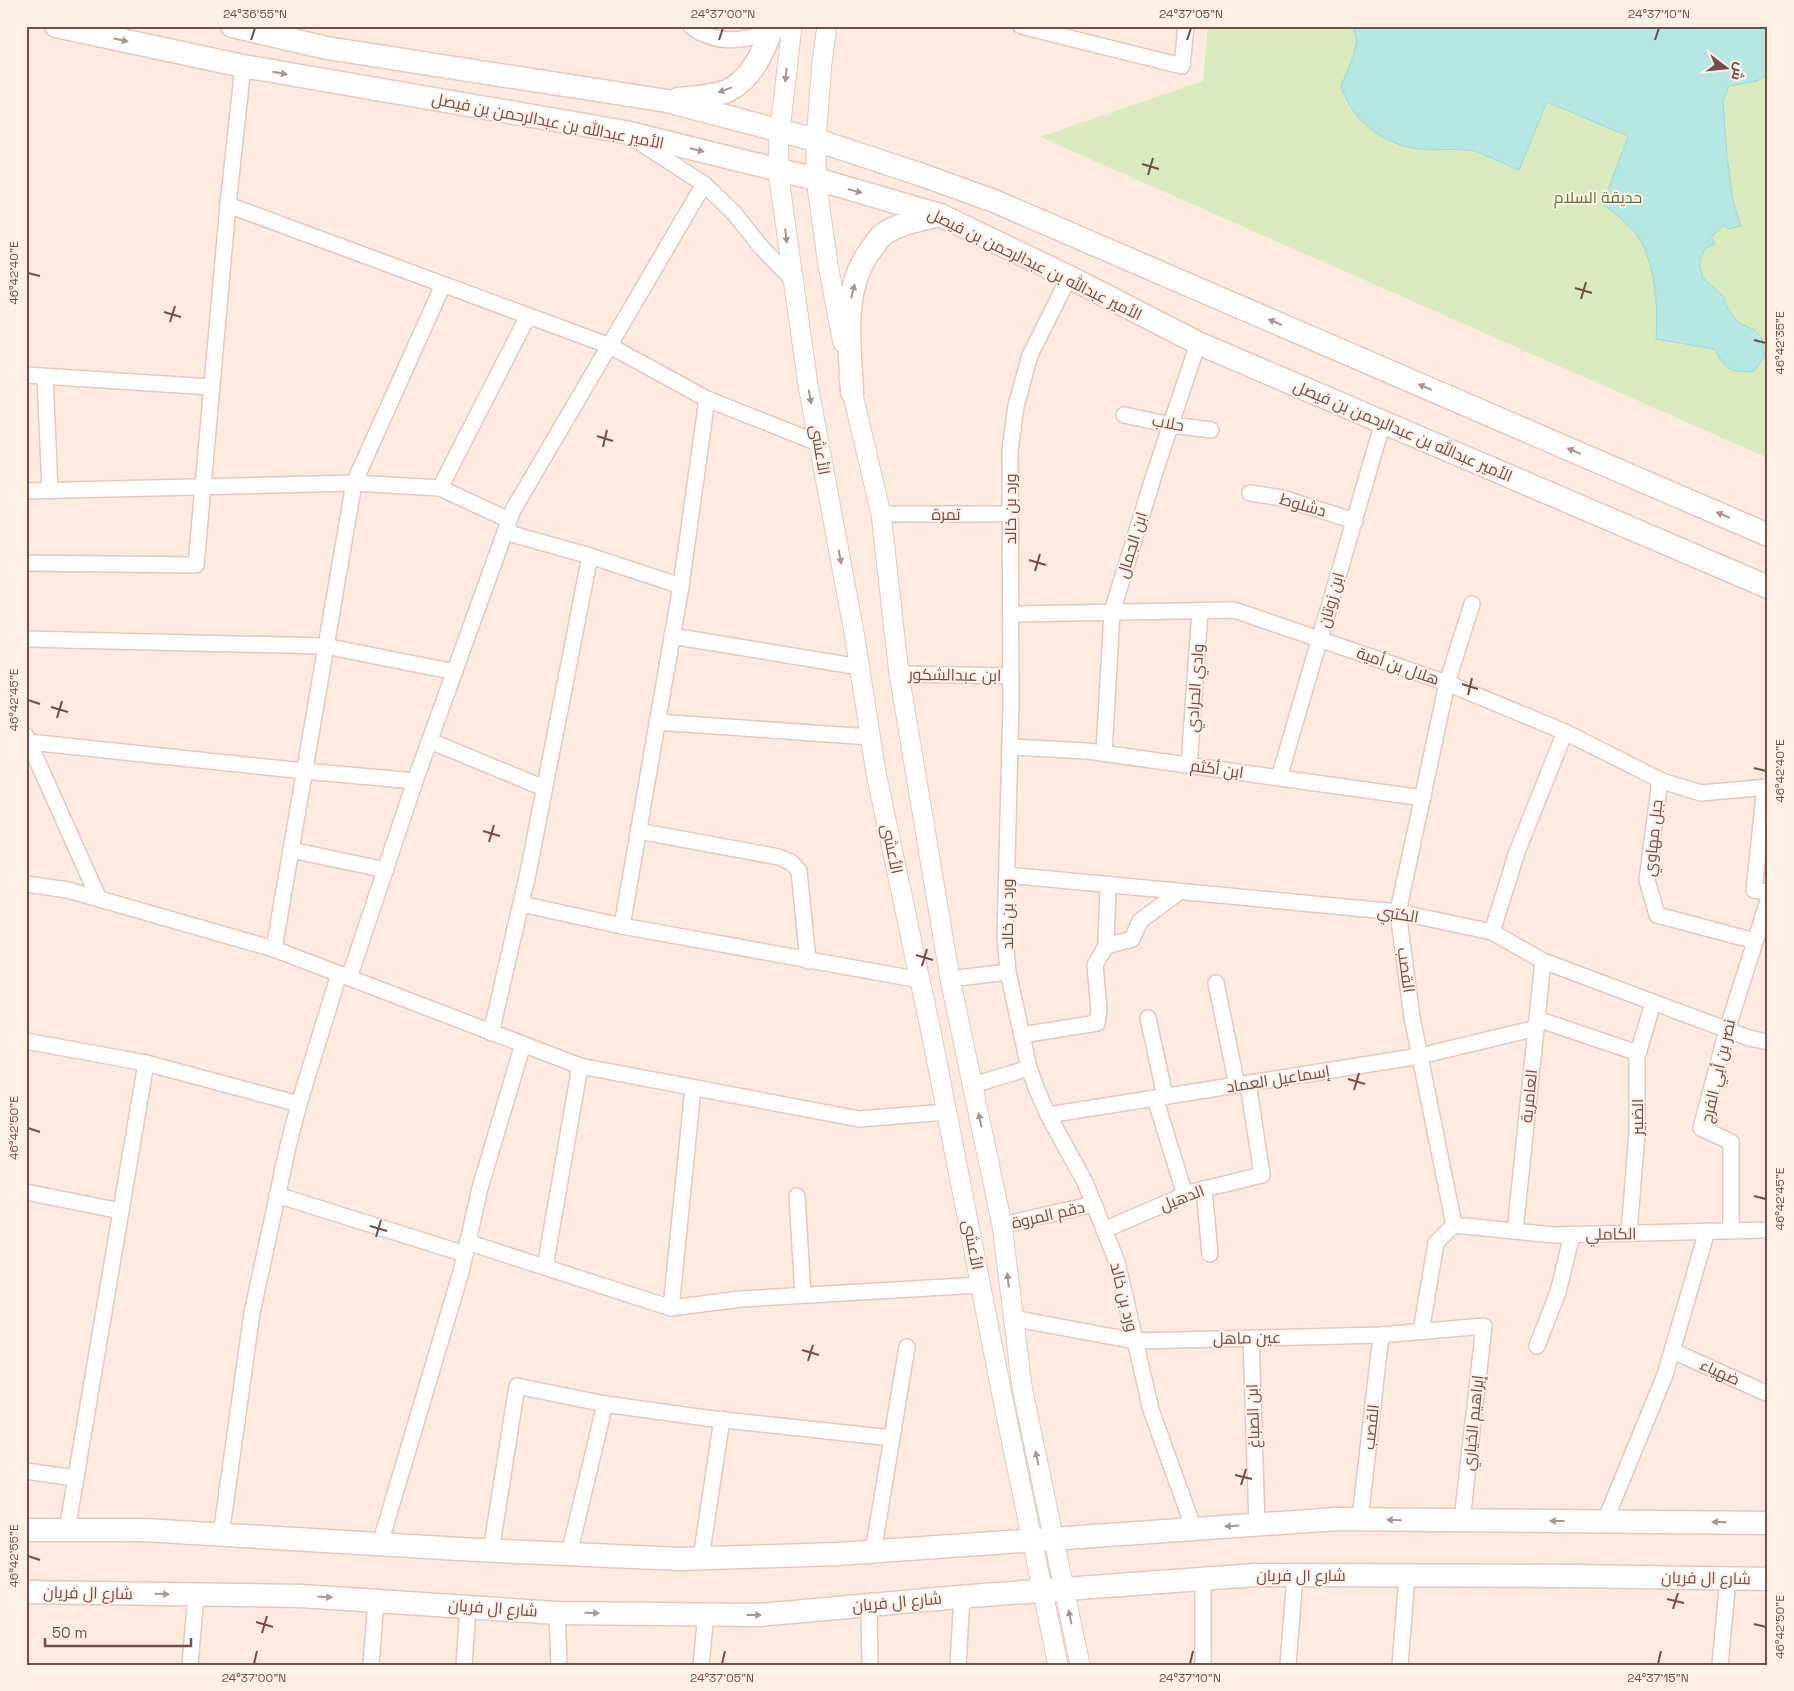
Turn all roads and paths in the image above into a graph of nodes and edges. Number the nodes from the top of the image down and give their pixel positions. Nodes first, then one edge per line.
1 (56, 26) edge
2 (232, 26) edge
3 (691, 26) edge
4 (827, 26) edge
5 (1021, 26) edge
6 (1186, 26) edge
7 (778, 27) edge
8 (286, 32) edge
9 (243, 66) junction
10 (667, 101) junction
11 (780, 130) junction
12 (624, 132) junction
13 (816, 140) junction
14 (778, 171) junction
15 (816, 179) junction
16 (704, 184) junction
17 (228, 205) junction
18 (940, 215) junction
19 (1069, 278) junction
20 (792, 279) junction
21 (443, 285) junction
22 (528, 316) junction
23 (1198, 344) junction
24 (610, 346) junction
25 (26, 375) edge
26 (46, 376) junction
27 (211, 387) junction
28 (852, 392) junction
29 (707, 398) junction
30 (1124, 415) dead end
31 (1383, 422) junction
32 (1171, 425) junction
33 (1211, 430) dead end
34 (818, 443) junction
35 (354, 483) junction
36 (202, 487) junction
37 (440, 488) junction
38 (50, 490) junction
39 (26, 491) edge
40 (1250, 494) dead end
41 (881, 514) junction
42 (1010, 514) junction
43 (1355, 520) junction
44 (507, 526) junction
45 (1768, 535) edge
46 (590, 556) junction
47 (26, 563) edge
48 (681, 586) junction
49 (1768, 587) edge
50 (1472, 604) dead end
51 (1200, 611) junction
52 (1112, 612) junction
53 (1011, 614) junction
54 (672, 636) junction
55 (26, 639) edge
56 (1320, 640) junction
57 (326, 646) junction
58 (860, 667) junction
59 (455, 672) junction
60 (899, 674) junction
61 (1011, 676) junction
62 (1447, 683) junction
63 (657, 722) junction
64 (1565, 732) junction
65 (870, 737) junction
66 (28, 738) edge
67 (430, 741) junction
68 (1010, 747) junction
69 (1104, 753) junction
70 (1189, 765) junction
71 (304, 771) junction
72 (1279, 778) junction
73 (1660, 780) junction
74 (415, 781) junction
75 (1766, 787) edge
76 (544, 788) junction
77 (1423, 798) junction
78 (638, 831) junction
79 (290, 850) junction
80 (386, 870) junction
81 (1006, 875) junction
82 (26, 884) edge
83 (1108, 885) junction
84 (1179, 892) junction
85 (1768, 892) edge
86 (99, 899) junction
87 (1768, 900) edge
88 (521, 904) junction
89 (1398, 912) junction
90 (622, 926) junction
91 (1492, 932) junction
92 (1755, 942) junction
93 (1106, 946) junction
94 (274, 949) junction
95 (808, 960) junction
96 (1543, 961) junction
97 (1008, 972) junction
98 (344, 976) junction
99 (950, 979) junction
100 (920, 980) junction
101 (1216, 983) dead end
102 (1653, 1003) junction
103 (1148, 1018) dead end
104 (1536, 1023) junction
105 (1726, 1030) junction
106 (491, 1033) junction
107 (1022, 1035) junction
108 (26, 1041) edge
109 (1768, 1042) edge
110 (523, 1044) junction
111 (1638, 1053) junction
112 (1420, 1056) junction
113 (146, 1063) junction
114 (580, 1066) junction
115 (1029, 1068) junction
116 (1243, 1084) junction
117 (973, 1085) junction
118 (693, 1088) junction
119 (1160, 1097) junction
120 (299, 1104) junction
121 (947, 1112) junction
122 (1048, 1115) junction
123 (1204, 1189) junction
124 (26, 1192) edge
125 (277, 1195) junction
126 (1185, 1195) junction
127 (797, 1196) dead end
128 (1094, 1204) junction
129 (121, 1211) junction
130 (1002, 1225) junction
131 (1454, 1225) junction
132 (1104, 1230) junction
133 (1768, 1230) edge
134 (1515, 1231) junction
135 (1708, 1231) junction
136 (1730, 1231) junction
137 (1629, 1234) junction
138 (1572, 1235) junction
139 (466, 1248) junction
140 (1210, 1254) dead end
141 (545, 1268) junction
142 (980, 1284) junction
143 (803, 1295) junction
144 (671, 1308) junction
145 (1012, 1318) junction
146 (1484, 1326) joint
147 (1421, 1332) junction
148 (1381, 1335) junction
149 (1251, 1338) junction
150 (1135, 1341) junction
151 (1537, 1346) dead end
152 (907, 1347) dead end
153 (1673, 1350) junction
154 (1768, 1394) edge
155 (605, 1404) junction
156 (722, 1419) junction
157 (892, 1438) junction
158 (26, 1471) edge
159 (75, 1478) junction
160 (1360, 1519) junction
161 (1462, 1520) junction
162 (1606, 1521) junction
163 (1768, 1523) edge
164 (1257, 1525) junction
165 (1194, 1529) junction
166 (26, 1530) edge
167 (67, 1530) junction
168 (221, 1535) junction
169 (1043, 1540) junction
170 (380, 1544) junction
171 (491, 1550) junction
172 (873, 1552) junction
173 (569, 1554) junction
174 (701, 1558) junction
175 (1295, 1575) junction
176 (1407, 1576) junction
177 (1728, 1578) junction
178 (1203, 1579) junction
179 (1768, 1579) edge
180 (1053, 1590) junction
181 (26, 1592) edge
182 (196, 1595) junction
183 (962, 1596) junction
184 (376, 1601) junction
185 (869, 1605) junction
186 (468, 1607) junction
187 (557, 1613) junction
188 (706, 1614) junction
189 (190, 1665) edge
190 (371, 1665) edge
191 (464, 1665) edge
192 (559, 1665) edge
193 (701, 1665) edge
194 (870, 1665) edge
195 (958, 1665) edge
196 (1058, 1665) edge
197 (1080, 1665) edge
198 (1203, 1665) edge
199 (1288, 1665) edge
200 (1400, 1665) edge
201 (1720, 1665) edge

1 -> 9 main road, الأمير عبدالله بن عبدالرحمن بن فيصل
2 - 8 main road, الأمير عبدالله بن عبدالرحمن بن فيصل
3 - 7 street
4 - 13 street, الأعشى
5 - 6 street
7 -> 10 main road
7 -> 11 street, الأعشى
8 - 10 main road, الأمير عبدالله بن عبدالرحمن بن فيصل
9 -> 12 main road, الأمير عبدالله بن عبدالرحمن بن فيصل
9 - 17 street
10 - 11 main road, الأمير عبدالله بن عبدالرحمن بن فيصل
11 - 13 main road, الأمير عبدالله بن عبدالرحمن بن فيصل
11 - 14 street, الأعشى
12 -> 14 main road, الأمير عبدالله بن عبدالرحمن بن فيصل
12 - 16 street
13 - 15 street, الأعشى
45 -> 13 main road, الأمير عبدالله بن عبدالرحمن بن فيصل
14 - 15 main road, الأمير عبدالله بن عبدالرحمن بن فيصل
14 -> 20 street, الأعشى
15 -> 18 main road, الأمير عبدالله بن عبدالرحمن بن فيصل
15 - 28 street, الأعشى
16 - 20 street
16 - 24 street
17 - 21 street
17 - 27 street
18 - 19 main road, الأمير عبدالله بن عبدالرحمن بن فيصل
28 -> 18 main road
19 - 23 main road, الأمير عبدالله بن عبدالرحمن بن فيصل
19 - 42 street, ورد بن خالد
20 -> 34 street, الأعشى
21 - 22 street
21 - 35 street
22 - 24 street
22 - 37 street
23 - 31 main road, الأمير عبدالله بن عبدالرحمن بن فيصل
23 - 32 street, ابن الجمال
24 - 29 street
24 - 44 street
25 - 26 street
26 - 27 street
26 - 38 street
27 - 36 street
28 - 41 street, الأعشى
29 - 34 street
29 - 48 street
30 - 32 street, حلاب
31 - 43 street, ابن زوتان
31 - 49 main road, الأمير عبدالله بن عبدالرحمن بن فيصل
32 - 33 street, حلاب
32 - 52 street, ابن الجمال
34 -> 58 street, الأعشى
35 - 36 street
35 - 37 street
35 - 57 street
36 - 38 street
36 - 47 street
37 - 44 street
38 - 39 street
40 - 43 street, دشلوط
41 - 42 street, تمرة
41 - 60 street, الأعشى
42 - 53 street, ورد بن خالد
43 - 56 street, ابن زوتان
44 - 46 street
44 - 59 street
46 - 48 street
46 - 76 street
48 - 54 street
50 - 62 street, القصب
51 - 52 street, هلال بن أمية
51 - 56 street, هلال بن أمية
51 - 70 street, وادي الحرادي
52 - 53 street, هلال بن أمية
52 - 69 street, ابن الجمال
53 - 61 street, ورد بن خالد
54 - 58 street
54 - 63 street
55 - 57 street
56 - 62 street, هلال بن أمية
56 - 72 street, ابن زوتان
57 - 59 street
57 - 71 street
58 - 65 street, الأعشى
59 - 67 street
60 - 61 street, ابن عبدالشكور
60 - 99 street, الأعشى
61 - 68 street, ورد بن خالد
62 - 64 street, هلال بن أمية
62 - 77 street, القصب
63 - 65 street
63 - 78 street
64 - 73 street, هلال بن أمية
64 - 91 street
65 - 100 street, الأعشى
66 - 71 street
66 - 86 street
67 - 74 street
67 - 76 street
68 - 69 street, ابن أكثم
68 - 81 street, ورد بن خالد
69 - 70 street, ابن أكثم
70 - 72 street, ابن أكثم
71 - 74 street
71 - 79 street
72 - 77 street, ابن أكثم
73 - 75 street, هلال بن أمية
73 - 92 street, جبل مهاوي
74 - 80 street
75 - 85 street
76 - 88 street
77 - 89 street, القصب
78 - 90 street
78 - 95 street
79 - 80 street
79 - 94 street
80 - 98 street
81 - 83 street, الكتبي
81 - 97 street, ورد بن خالد
82 - 86 street
83 - 84 street, الكتبي
83 - 93 street
84 - 89 street, الكتبي
84 - 93 street
86 - 94 street
87 - 92 street, نصر بن أبي الفرج
88 - 90 street
88 - 106 street
89 - 91 street, الكتبي
89 - 112 street, القصب
90 - 95 street
91 - 96 street, الكتبي
92 - 105 street, نصر بن أبي الفرج
93 - 107 street
94 - 98 street
95 - 100 street
96 - 102 street, الكتبي
96 - 104 street, العامرية
97 - 99 street
97 - 107 street, ورد بن خالد
98 - 106 street
98 - 120 street
99 - 117 street, الأعشى
100 - 121 street, الأعشى
101 - 116 street
102 - 105 street, الكتبي
102 - 111 street, الضبير
103 - 119 street
104 - 111 street
104 - 112 street, إسماعيل العماد
104 - 134 street, العامرية
105 - 109 street, الكتبي
105 - 136 street, نصر بن أبي الفرج
106 - 110 street
107 - 115 street, ورد بن خالد
108 - 113 street
110 - 114 street
110 - 139 street
111 - 137 street, الضبير
112 - 116 street, إسماعيل العماد
112 - 131 street, القصب
113 - 120 street
113 - 129 street
114 - 118 street
114 - 141 street
115 - 117 street
115 - 122 street, ورد بن خالد
116 - 119 street, إسماعيل العماد
116 - 123 street, الدهيل
130 -> 117 street, الأعشى
118 - 121 street
118 - 144 street
119 - 122 street, إسماعيل العماد
119 - 126 street
120 - 125 street
121 - 142 street, الأعشى
122 - 128 street, ورد بن خالد
123 - 126 street, الدهيل
123 - 140 street
124 - 129 street
125 - 139 street
125 - 168 street
126 - 132 street, الدهيل
127 - 143 street
128 - 130 street, دقم المروة
128 - 132 street, ورد بن خالد
129 - 159 street
145 -> 130 street, الأعشى
131 - 134 street, الكاملي
131 - 147 street
132 - 150 street, ورد بن خالد
133 - 136 street, الكاملي
134 - 138 street, الكاملي
135 - 136 street, الكاملي
135 - 137 street, الكاملي
135 - 153 street
137 - 138 street, الكاملي
138 - 151 street
139 - 141 street
139 - 170 street
141 - 144 street
142 - 143 street
142 - 169 street, الأعشى
143 - 144 street
145 - 150 street, عين ماهل
169 -> 145 street, الأعشى
146 - 147 street, عين ماهل
146 - 161 street, إبراهيم الخياري
147 - 148 street, عين ماهل
148 - 149 street, عين ماهل
148 - 160 street, القصب
149 - 150 street, عين ماهل
149 - 164 street, ابن الصباغ
150 - 165 street, ورد بن خالد
152 - 157 street
153 - 154 street, ضهياء
153 - 162 street
155 - 156 street
155 - 171 street
155 - 173 street
156 - 157 street
156 - 174 street
157 - 172 street
158 - 159 street
159 - 167 street
161 -> 160 main road
160 - 164 main road
162 -> 161 main road
163 -> 162 main road
164 -> 165 main road
165 - 169 main road
166 - 167 main road
167 - 168 main road
168 - 170 main road
169 - 172 main road
169 - 180 street, الأعشى
170 - 171 main road
171 - 173 main road
172 - 174 main road
173 - 174 main road
175 - 176 main road, شارع ال فريان
175 - 178 main road, شارع ال فريان
175 - 199 street
176 - 177 main road, شارع ال فريان
176 - 200 street
177 - 179 main road, شارع ال فريان
177 - 201 street
178 - 180 main road, شارع ال فريان
178 - 198 street
180 - 183 main road, شارع ال فريان
180 - 196 street, الأعشى
197 -> 180 street, الأعشى
181 -> 182 main road, شارع ال فريان
182 -> 184 main road, شارع ال فريان
182 - 189 street
183 - 185 main road, شارع ال فريان
183 - 195 street
184 - 186 main road, شارع ال فريان
184 - 190 street
188 -> 185 main road, شارع ال فريان
185 - 194 street
186 - 187 main road, شارع ال فريان
186 - 191 street
187 -> 188 main road, شارع ال فريان
187 - 192 street
188 - 193 street

